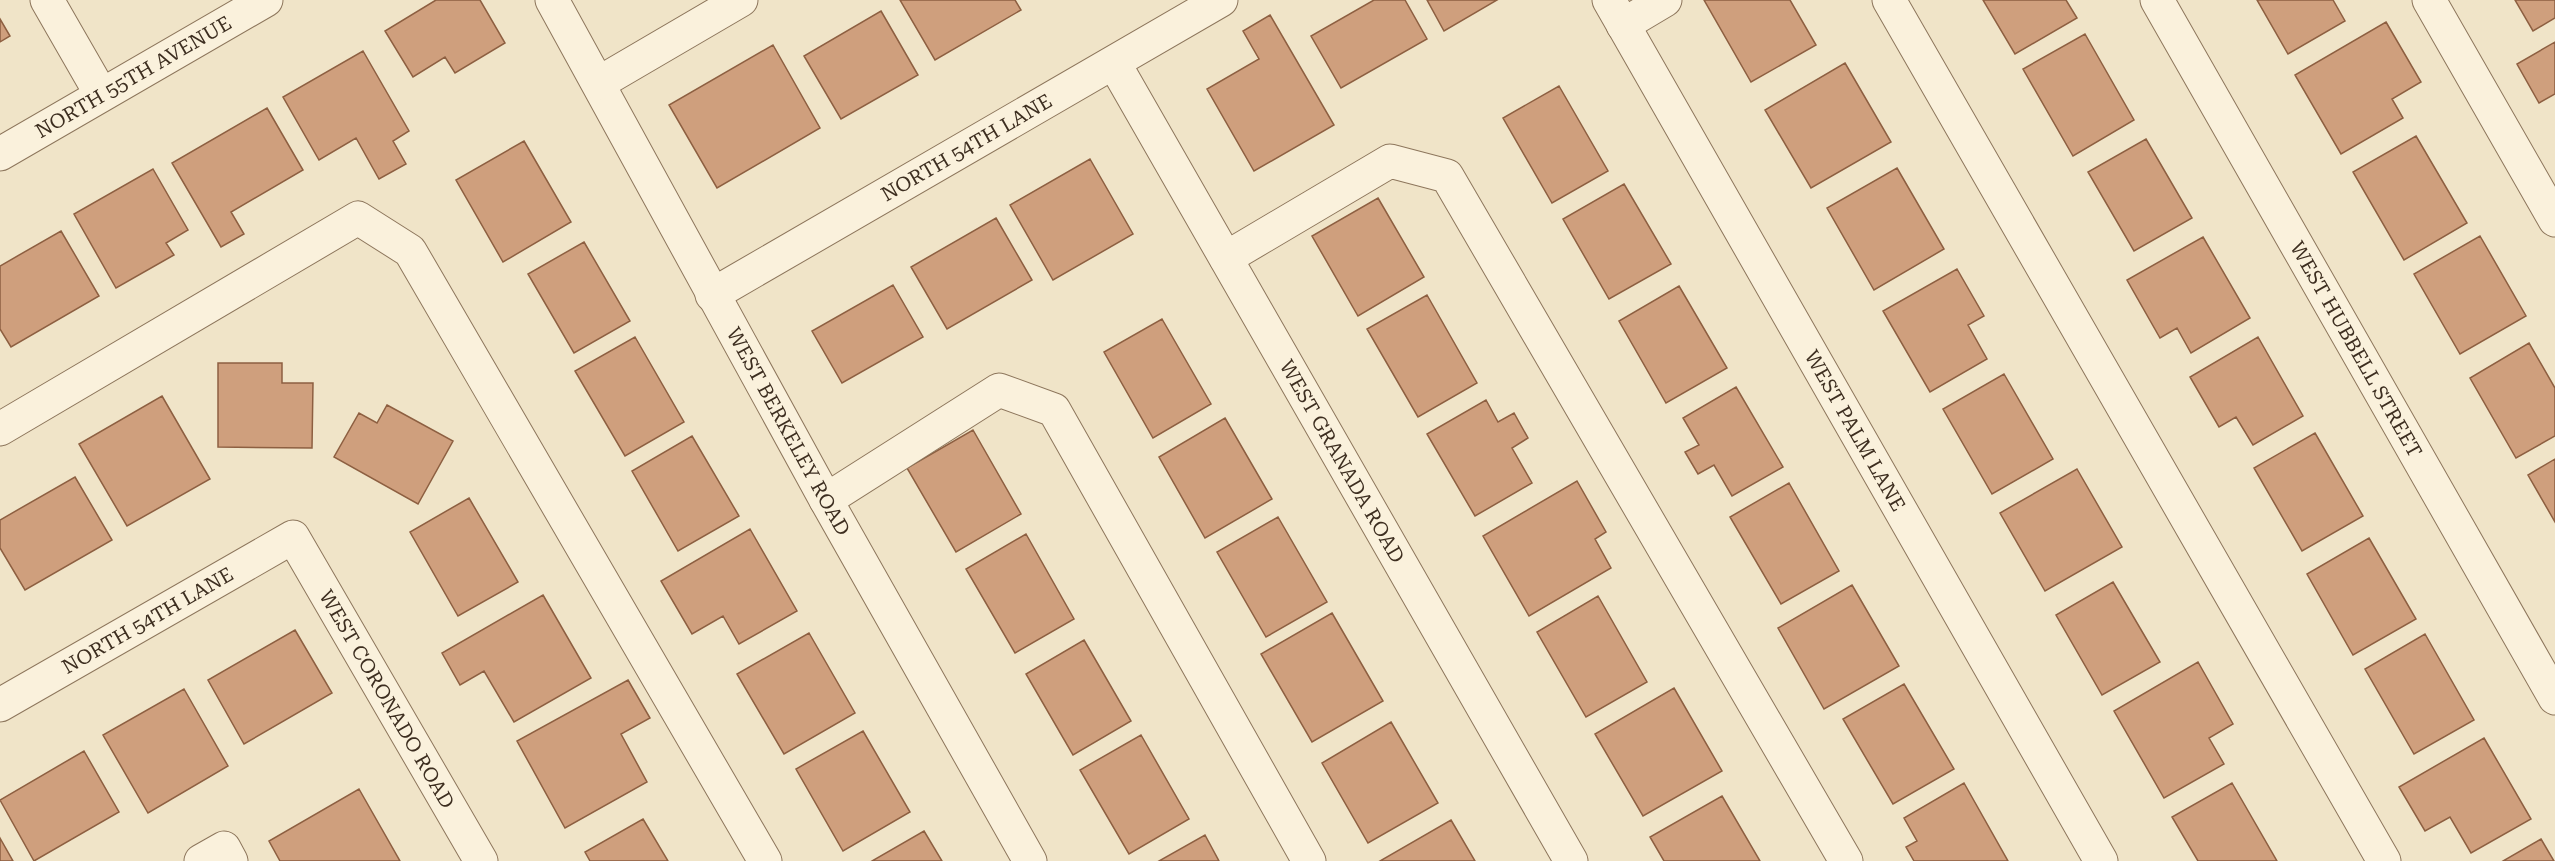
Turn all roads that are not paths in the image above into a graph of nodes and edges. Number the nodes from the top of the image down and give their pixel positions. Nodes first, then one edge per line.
1 (47, 0) edge
2 (266, 0) edge
3 (552, 0) edge
4 (741, 0) edge
5 (1221, 0) edge
6 (1665, 0) edge
7 (1889, 0) edge
8 (2157, 0) edge
9 (2428, 0) edge
10 (1616, 12) edge
11 (1114, 63) junction
12 (599, 83) junction
13 (102, 94) junction
14 (0, 154) edge
15 (2555, 220) edge
16 (1226, 258) junction
17 (712, 295) junction
18 (0, 429) edge
19 (826, 500) junction
20 (293, 537) joint
21 (2555, 698) edge
22 (0, 705) edge
23 (201, 861) edge
24 (231, 861) edge
25 (481, 861) edge
26 (765, 861) edge
27 (1030, 861) edge
28 (1309, 861) edge
29 (1571, 861) edge
30 (1846, 861) edge
31 (2101, 861) edge
32 (2384, 861) edge

1 - 13 street
2 - 13 street, NORTH 55TH AVENUE
3 - 12 street, WEST BERKELEY ROAD
4 - 12 street
5 - 11 street, NORTH 54TH LANE
6 - 10 street
7 - 32 street
8 - 21 street, WEST HUBBELL STREET
9 - 15 street
10 - 31 street, WEST PALM LANE
11 - 16 street, WEST GRANADA ROAD
11 - 17 street, NORTH 54TH LANE
12 - 17 street, WEST BERKELEY ROAD
13 - 14 street, NORTH 55TH AVENUE
16 - 29 street, WEST GRANADA ROAD
16 - 30 street
17 - 19 street, WEST BERKELEY ROAD
18 - 26 street
19 - 27 street, WEST BERKELEY ROAD
19 - 28 street
20 - 22 street, NORTH 54TH LANE
20 - 25 street, WEST CORONADO ROAD
23 - 24 street

